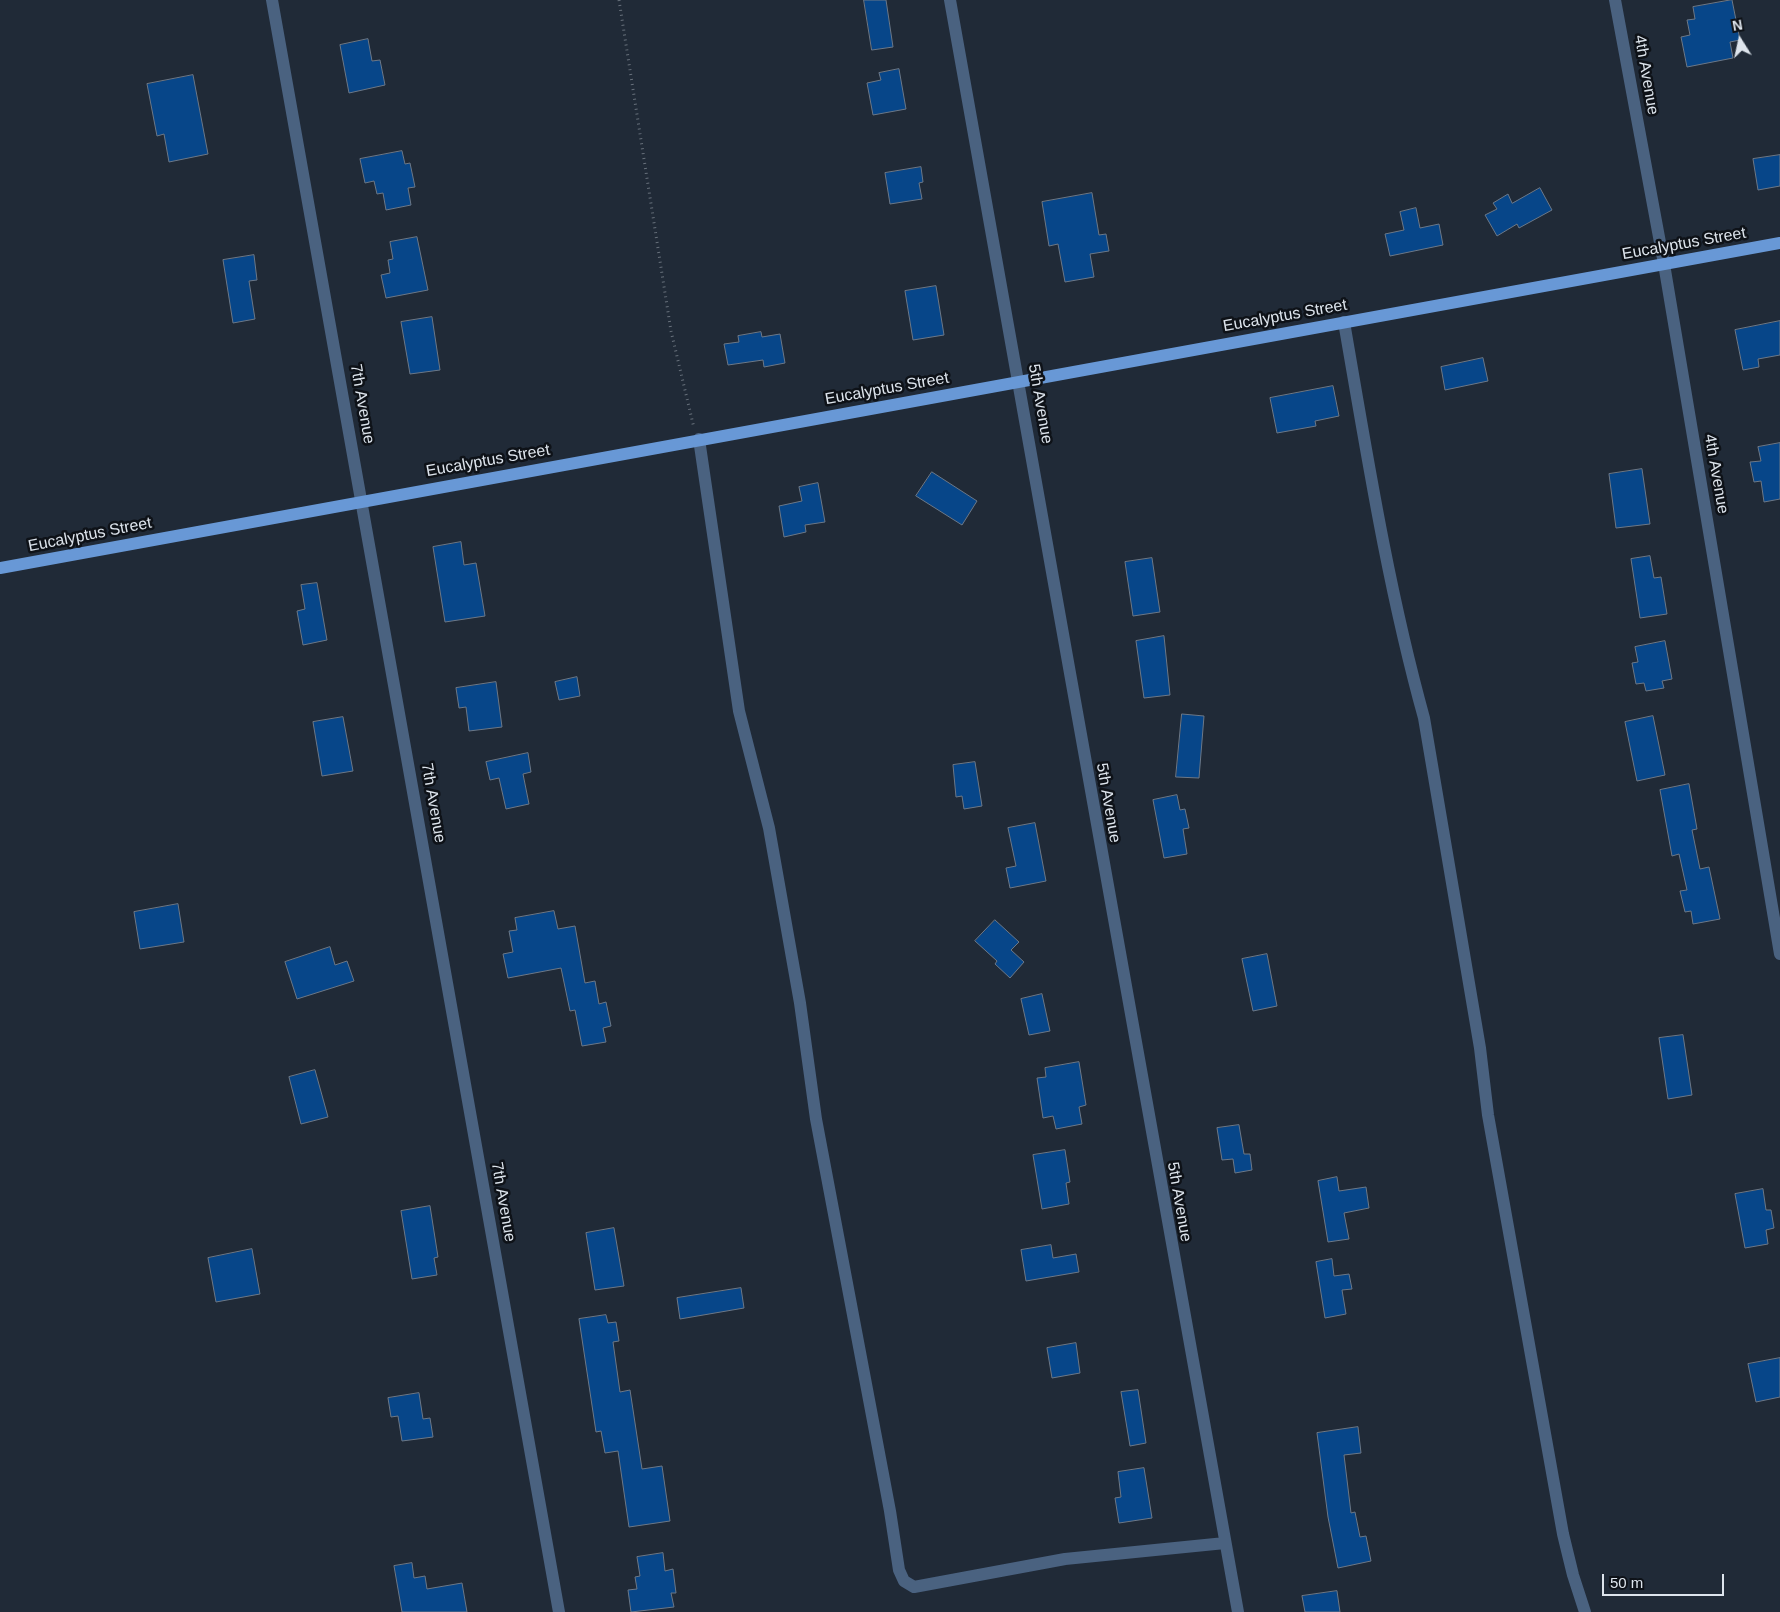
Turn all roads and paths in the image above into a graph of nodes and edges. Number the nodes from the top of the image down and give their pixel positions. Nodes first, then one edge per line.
1 (272, 0) edge
2 (619, 0) edge
3 (950, 0) edge
4 (1615, 0) edge
5 (1780, 243) edge
6 (1664, 264) junction
7 (1344, 322) junction
8 (1020, 381) junction
9 (699, 439) junction
10 (363, 500) junction
11 (0, 568) edge
12 (1780, 954) edge
13 (1225, 1543) junction
14 (558, 1612) edge
15 (1238, 1612) edge
16 (1585, 1612) edge

1 - 10 street, 7th Avenue
2 - 9 path
3 - 8 street, 5th Avenue
4 - 6 street, 4th Avenue
5 - 6 main road, Eucalyptus Street
6 - 7 main road, Eucalyptus Street
6 - 12 street, 4th Avenue
7 - 8 main road, Eucalyptus Street
7 - 16 street
8 - 9 main road, Eucalyptus Street
8 - 13 street, 5th Avenue
9 - 10 main road, Eucalyptus Street
9 - 13 street
10 - 11 main road, Eucalyptus Street
10 - 14 street, 7th Avenue
13 - 15 street, 5th Avenue

